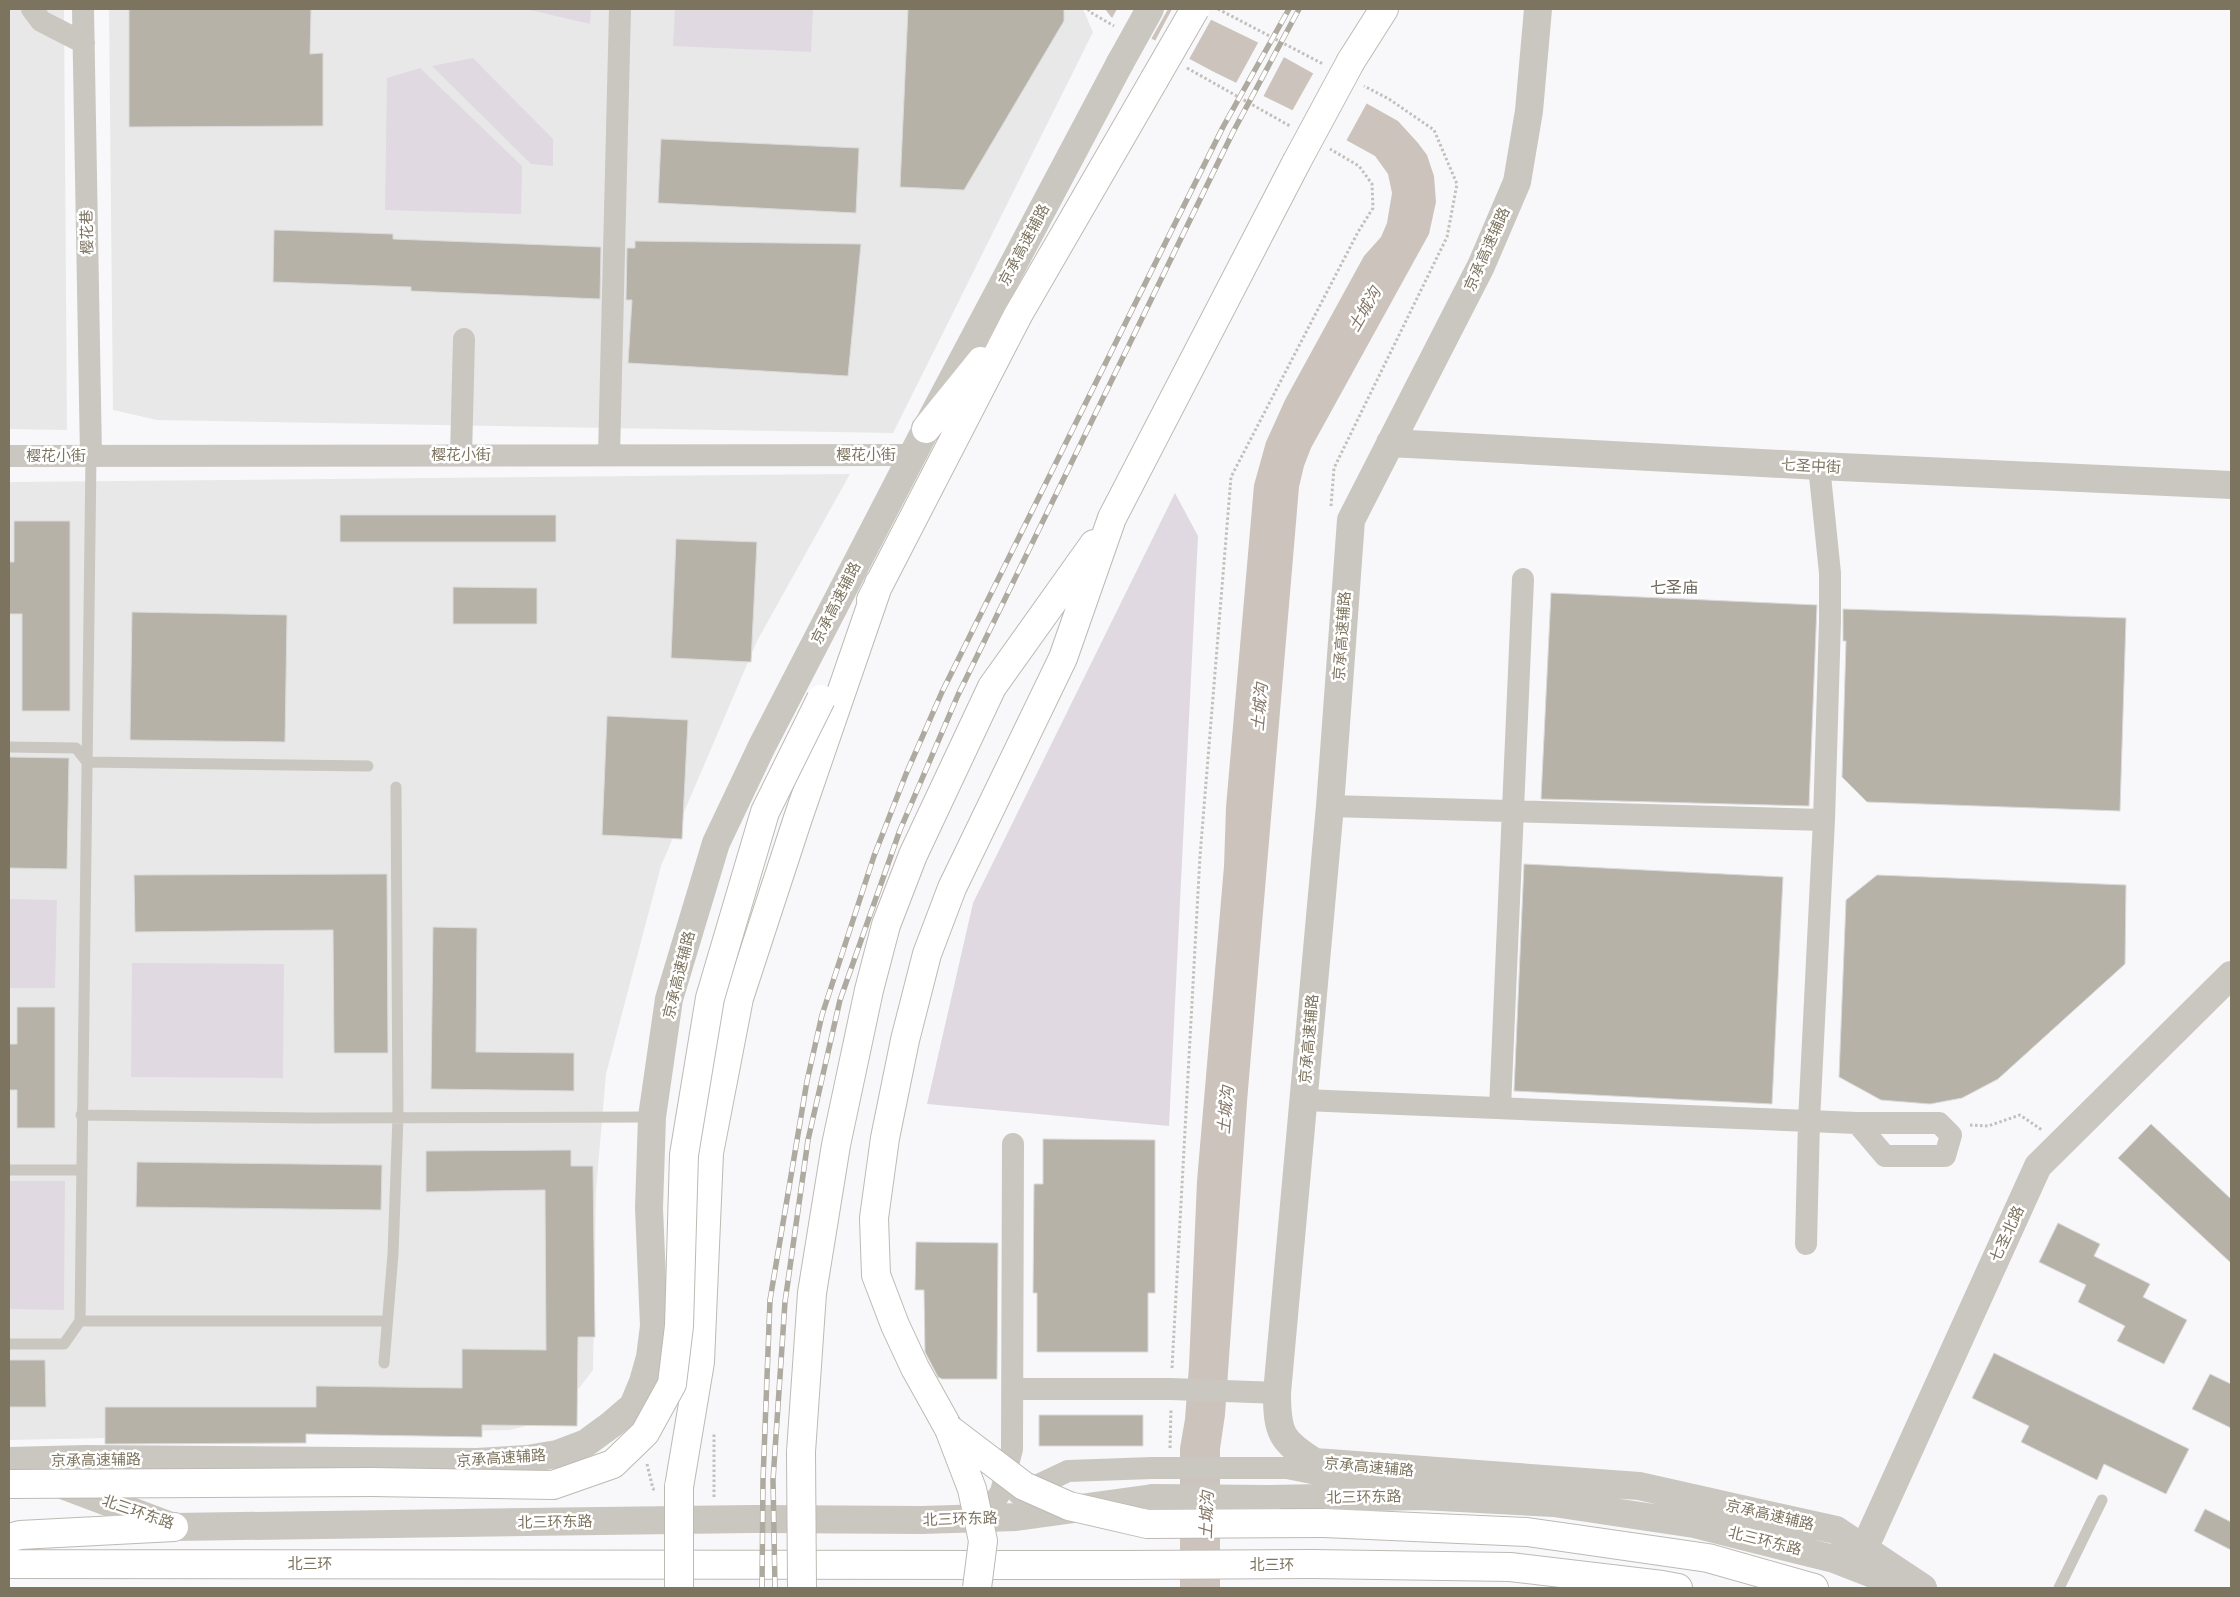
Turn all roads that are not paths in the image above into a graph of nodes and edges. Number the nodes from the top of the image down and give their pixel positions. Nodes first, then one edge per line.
1 (32, 9) edge
2 (83, 9) edge
3 (620, 9) edge
4 (1150, 9) edge
5 (1195, 9) edge
6 (1384, 9) edge
7 (1538, 9) edge
8 (84, 43) junction
9 (1018, 315) junction
10 (464, 339) dead end
11 (926, 429) junction
12 (1390, 442) junction
13 (912, 455) junction
14 (9, 456) edge
15 (91, 456) junction
16 (461, 456) junction
17 (609, 456) junction
18 (1819, 466) junction
19 (2231, 485) edge
20 (1112, 518) junction
21 (1523, 579) dead end
22 (879, 583) junction
23 (9, 747) edge
24 (87, 762) junction
25 (368, 766) dead end
26 (396, 787) dead end
27 (1330, 806) junction
28 (1514, 812) junction
29 (1824, 820) junction
30 (2231, 975) edge
31 (1304, 1100) junction
32 (1500, 1108) junction
33 (82, 1115) junction
34 (398, 1117) junction
35 (652, 1117) junction
36 (1809, 1120) junction
37 (1857, 1123) junction
38 (1013, 1144) dead end
39 (9, 1170) edge
40 (80, 1170) junction
41 (1806, 1244) dead end
42 (80, 1321) junction
43 (388, 1321) junction
44 (9, 1344) edge
45 (384, 1363) dead end
46 (1014, 1389) junction
47 (1277, 1394) junction
48 (949, 1429) junction
49 (9, 1461) edge
50 (9, 1465) edge
51 (9, 1484) edge
52 (1422, 1496) junction
53 (2102, 1500) dead end
54 (992, 1505) junction
55 (922, 1520) junction
56 (174, 1527) junction
57 (9, 1538) edge
58 (1864, 1549) junction
59 (9, 1564) edge
60 (680, 1588) edge
61 (802, 1588) edge
62 (977, 1588) edge
63 (1678, 1588) edge
64 (1814, 1588) edge
65 (1909, 1588) edge
66 (1923, 1588) edge
67 (2059, 1588) edge

1 - 8 street
2 - 8 street, 樱花巷
3 - 17 street
4 - 11 street, 京承高速辅路, bridge
5 - 9 highway, bridge
6 - 20 highway, bridge
7 - 12 street, 京承高速辅路
8 - 15 street, 樱花巷
9 - 11 highway
9 - 22 highway
10 - 16 street
11 - 13 street, 京承高速辅路
12 - 18 street, 七圣中街
12 - 27 street, 京承高速辅路
13 - 17 street, 樱花小街
13 - 35 street, 京承高速辅路
14 - 15 street, 樱花小街
15 - 16 street, 樱花小街
15 - 24 lane
16 - 17 street, 樱花小街
18 - 19 street, 七圣中街
18 - 29 street
20 - 48 highway
20 - 61 highway, bridge
21 - 28 street
22 - 51 highway, bridge
22 - 60 highway, bridge
23 - 24 lane
24 - 25 lane
24 - 33 lane
26 - 34 lane
27 - 28 street
27 - 31 street, 京承高速辅路
28 - 29 street
28 - 32 street
29 - 36 street
30 - 58 street, 七圣北路
31 - 32 street
31 - 47 street, 京承高速辅路
32 - 36 street
33 - 34 lane
33 - 40 lane
34 - 35 lane
34 - 43 lane
35 - 49 street, 京承高速辅路
36 - 37 street
36 - 41 street
37 - 37 street
38 - 46 street
39 - 40 lane
40 - 42 lane
42 - 43 lane
42 - 44 lane
43 - 45 lane
46 - 47 street
46 - 54 street
47 - 58 street, 京承高速辅路
48 - 62 highway, bridge
48 - 64 highway, bridge
50 - 56 street, 北三环东路
52 - 54 street, bridge
52 - 55 street, 北三环东路, bridge
52 - 65 street, 北三环东路
53 - 67 lane
54 - 55 street
55 - 56 street, 北三环东路
56 - 57 highway
58 - 66 street, 京承高速辅路
59 - 63 highway, 北三环, bridge

